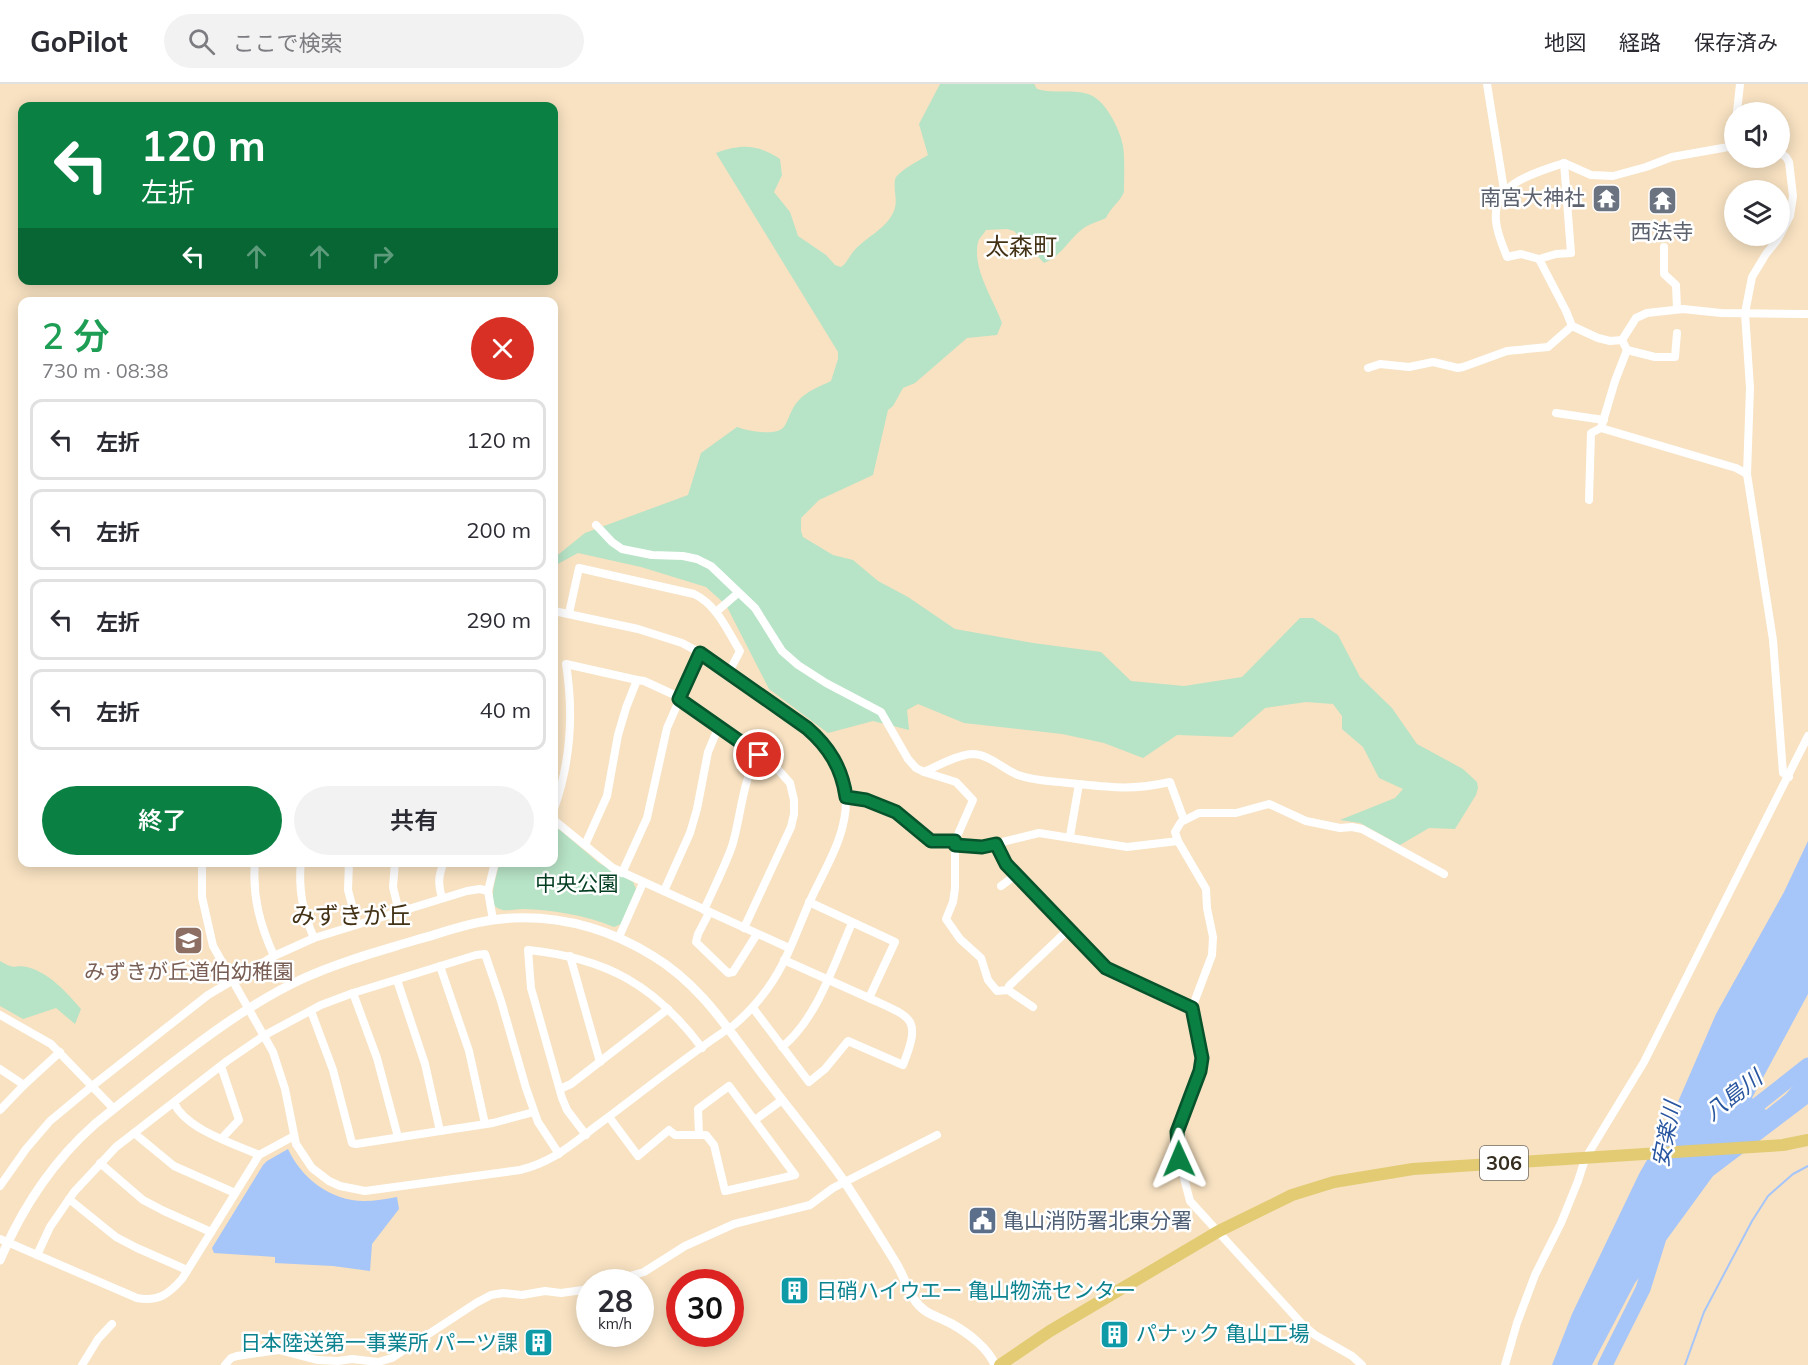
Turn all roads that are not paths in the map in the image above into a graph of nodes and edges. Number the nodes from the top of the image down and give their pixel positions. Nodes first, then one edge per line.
1 (1487, 84) edge
2 (1740, 84) edge
3 (1738, 102) edge
4 (1724, 148) edge
5 (1564, 163) junction
6 (1790, 168) edge
7 (1504, 190) junction
8 (1664, 247) dead end
9 (1539, 259) junction
10 (1677, 309) junction
11 (1745, 313) junction
12 (1806, 314) dead end
13 (1572, 326) junction
14 (1677, 333) dead end
15 (1622, 340) junction
16 (1628, 351) junction
17 (1368, 368) dead end
18 (1556, 413) dead end
19 (1603, 424) junction
20 (1747, 474) junction
21 (1589, 500) dead end
22 (596, 525) dead end
23 (738, 593) junction
24 (558, 612) edge
25 (716, 612) junction
26 (569, 614) junction
27 (700, 653) junction
28 (729, 672) junction
29 (637, 680) junction
30 (679, 698) junction
31 (719, 726) junction
32 (1808, 736) edge
33 (759, 755) junction
34 (924, 772) junction
35 (1789, 777) junction
36 (1079, 784) junction
37 (558, 797) edge
38 (846, 797) junction
39 (1184, 820) junction
40 (558, 823) edge
41 (1070, 836) junction
42 (1178, 841) junction
43 (955, 843) junction
44 (996, 844) junction
45 (585, 845) junction
46 (202, 867) edge
47 (255, 867) edge
48 (301, 867) edge
49 (349, 867) edge
50 (395, 867) edge
51 (442, 867) edge
52 (494, 867) edge
53 (622, 873) junction
54 (1017, 874) junction
55 (1444, 874) dead end
56 (643, 883) junction
57 (1001, 886) dead end
58 (488, 891) junction
59 (664, 891) junction
60 (442, 898) junction
61 (809, 902) junction
62 (706, 911) junction
63 (399, 912) junction
64 (493, 920) junction
65 (852, 923) junction
66 (357, 924) junction
67 (744, 928) junction
68 (1068, 930) junction
69 (757, 934) junction
70 (619, 937) junction
71 (314, 938) junction
72 (789, 948) junction
73 (274, 956) junction
74 (570, 956) junction
75 (784, 960) junction
76 (440, 966) junction
77 (233, 980) junction
78 (397, 980) junction
79 (827, 980) junction
80 (1008, 990) junction
81 (353, 993) junction
82 (869, 998) junction
83 (1033, 1007) dead end
84 (248, 1008) junction
85 (753, 1008) junction
86 (1192, 1008) junction
87 (668, 1009) junction
88 (311, 1011) junction
89 (0, 1015) edge
90 (728, 1029) junction
91 (265, 1035) junction
92 (782, 1047) junction
93 (702, 1048) junction
94 (60, 1052) junction
95 (600, 1062) junction
96 (221, 1066) junction
97 (0, 1069) edge
98 (24, 1085) junction
99 (91, 1086) junction
100 (560, 1089) junction
101 (782, 1100) junction
102 (174, 1103) junction
103 (0, 1110) edge
104 (114, 1110) junction
105 (534, 1112) junction
106 (609, 1117) junction
107 (755, 1120) junction
108 (485, 1124) junction
109 (440, 1131) junction
110 (134, 1133) junction
111 (586, 1135) junction
112 (699, 1135) junction
113 (937, 1135) dead end
114 (294, 1136) junction
115 (398, 1137) junction
116 (222, 1138) junction
117 (1808, 1140) edge
118 (559, 1154) junction
119 (260, 1155) junction
120 (1590, 1158) junction
121 (100, 1163) junction
122 (845, 1183) junction
123 (0, 1186) edge
124 (235, 1193) junction
125 (69, 1199) junction
126 (1219, 1231) junction
127 (211, 1232) junction
128 (4, 1241) edge
129 (37, 1255) junction
130 (0, 1260) edge
131 (649, 1269) edge
132 (187, 1270) junction
133 (576, 1291) edge
134 (112, 1324) dead end
135 (82, 1365) edge
136 (225, 1365) edge
137 (995, 1365) edge
138 (1000, 1365) edge
139 (1362, 1365) edge
140 (1505, 1365) edge

1 - 7 street
2 - 3 street
4 - 5 street
5 - 7 street
5 - 9 street
6 - 11 street
7 - 9 street
8 - 10 street
9 - 13 street
10 - 11 street
10 - 15 street
11 - 12 street
11 - 20 street
13 - 15 street
13 - 17 street
14 - 16 street
15 - 16 street
16 - 19 street
18 - 19 street
19 - 20 street
19 - 21 street
20 - 35 street
22 - 23 street
23 - 25 street
23 - 34 street
24 - 26 street
25 - 26 street
25 - 28 street
26 - 27 street
27 - 28 street
27 - 30 street
28 - 38 street
29 - 30 street
29 - 37 street
29 - 45 street
30 - 31 street
30 - 53 street
31 - 33 street
31 - 59 street
32 - 35 street
33 - 62 street
33 - 67 street
34 - 36 street
34 - 43 street
35 - 120 street
36 - 39 street
36 - 41 street
38 - 43 street
38 - 61 street
39 - 42 street
39 - 55 street
40 - 45 street
41 - 42 street
41 - 44 street
42 - 86 street
43 - 44 street
43 - 80 street
44 - 54 street
45 - 53 street
46 - 77 street
47 - 73 street
48 - 71 street
49 - 66 street
50 - 63 street
51 - 60 street
52 - 58 street
53 - 56 street
54 - 57 street
54 - 68 street
56 - 59 street
56 - 70 street
58 - 60 street
58 - 64 street
59 - 62 street
60 - 63 street
61 - 65 street
61 - 72 street
62 - 67 street
62 - 69 street
63 - 66 street
64 - 70 street
64 - 84 street
65 - 79 street
65 - 82 street
66 - 71 street
67 - 69 street
68 - 80 street
68 - 86 street
69 - 72 street
70 - 90 street
71 - 73 street
72 - 75 street
73 - 77 street
74 - 87 street
74 - 95 street
74 - 100 street
75 - 79 street
75 - 85 street
76 - 78 street
76 - 105 street
76 - 108 street
77 - 84 street
77 - 99 street
78 - 81 street
78 - 109 street
79 - 82 street
79 - 92 street
80 - 83 street
81 - 88 street
81 - 115 street
82 - 92 street
84 - 91 street
84 - 104 street
85 - 90 street
85 - 92 street
86 - 126 street
87 - 93 street
87 - 95 street
88 - 91 street
88 - 115 street
89 - 94 street
90 - 93 street
90 - 101 street
91 - 96 street
91 - 114 street
93 - 106 street
94 - 98 street
94 - 99 street
95 - 100 street
96 - 102 street
96 - 116 street
97 - 98 street
98 - 103 street
99 - 104 street
99 - 123 street
100 - 111 street
101 - 107 street
101 - 122 street
102 - 110 street
102 - 116 street
104 - 128 street
105 - 108 street
105 - 118 street
106 - 111 street
106 - 112 street
107 - 112 street
107 - 112 street
108 - 109 street
109 - 115 street
110 - 121 street
110 - 124 street
111 - 118 street
113 - 122 street
114 - 118 street
114 - 119 street
116 - 119 street
117 - 120 highway, 306
119 - 124 street
120 - 126 highway, 306
120 - 140 street
121 - 125 street
121 - 127 street
122 - 131 street
122 - 137 street
124 - 127 street
125 - 129 street
125 - 132 street
126 - 138 highway, 306
126 - 139 street
127 - 132 street
128 - 129 street
128 - 130 street
129 - 132 street
133 - 136 street
134 - 135 street

